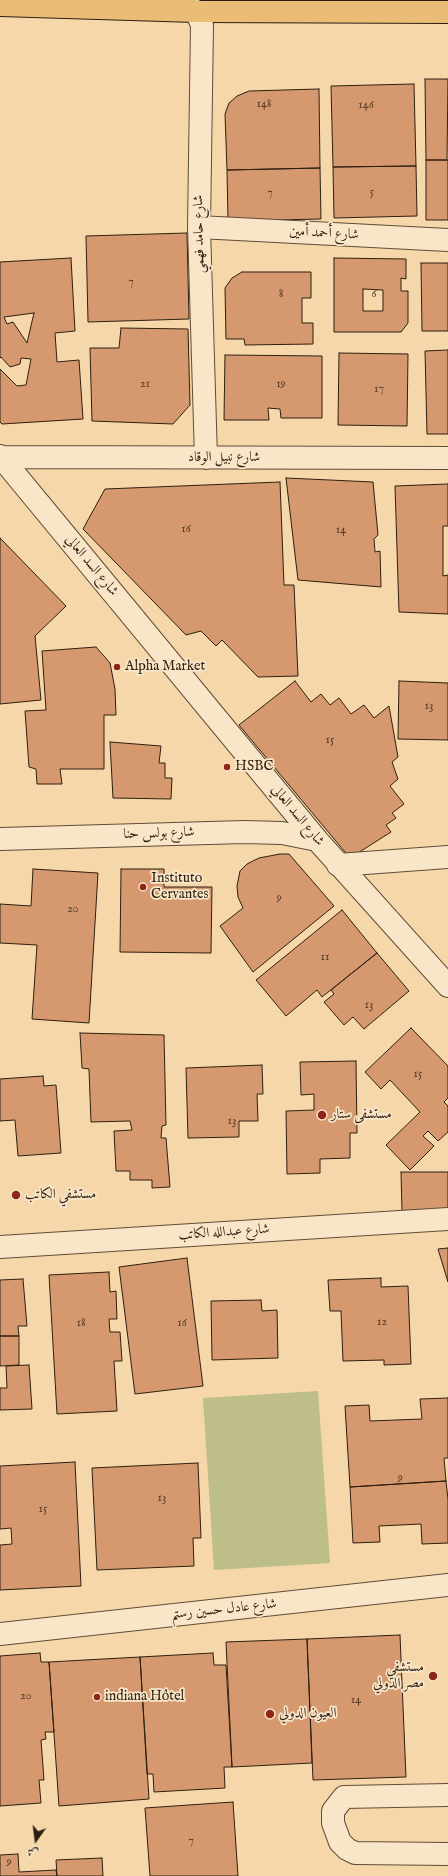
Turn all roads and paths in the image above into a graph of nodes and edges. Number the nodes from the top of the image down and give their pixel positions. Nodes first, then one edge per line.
1 (0, 5) edge
2 (191, 6) edge
3 (448, 12) edge
4 (199, 228) junction
5 (448, 240) edge
6 (0, 457) edge
7 (206, 458) junction
8 (448, 458) edge
9 (0, 839) edge
10 (317, 840) junction
11 (448, 857) edge
12 (338, 865) junction
13 (448, 986) edge
14 (448, 1219) edge
15 (0, 1247) edge
16 (448, 1585) edge
17 (0, 1634) edge
18 (448, 1795) edge
19 (448, 1854) edge

1 - 2 main road
2 - 3 main road
2 - 4 street, شارع حامد فهمي
4 - 5 street, شارع أحمد أمين
4 - 7 street, شارع حامد فهمي
6 - 7 street, شارع نبيل الوقاد
6 - 10 street, شارع السد العالي
7 - 8 street, شارع نبيل الوقاد
9 - 10 street, شارع بولس حنا
10 - 12 street, شارع السد العالي
11 - 12 street
12 - 13 street, شارع السد العالي
14 - 15 street, شارع عبدالله الكاتب
16 - 17 street, شارع عادل حسين رستم
18 - 19 street

